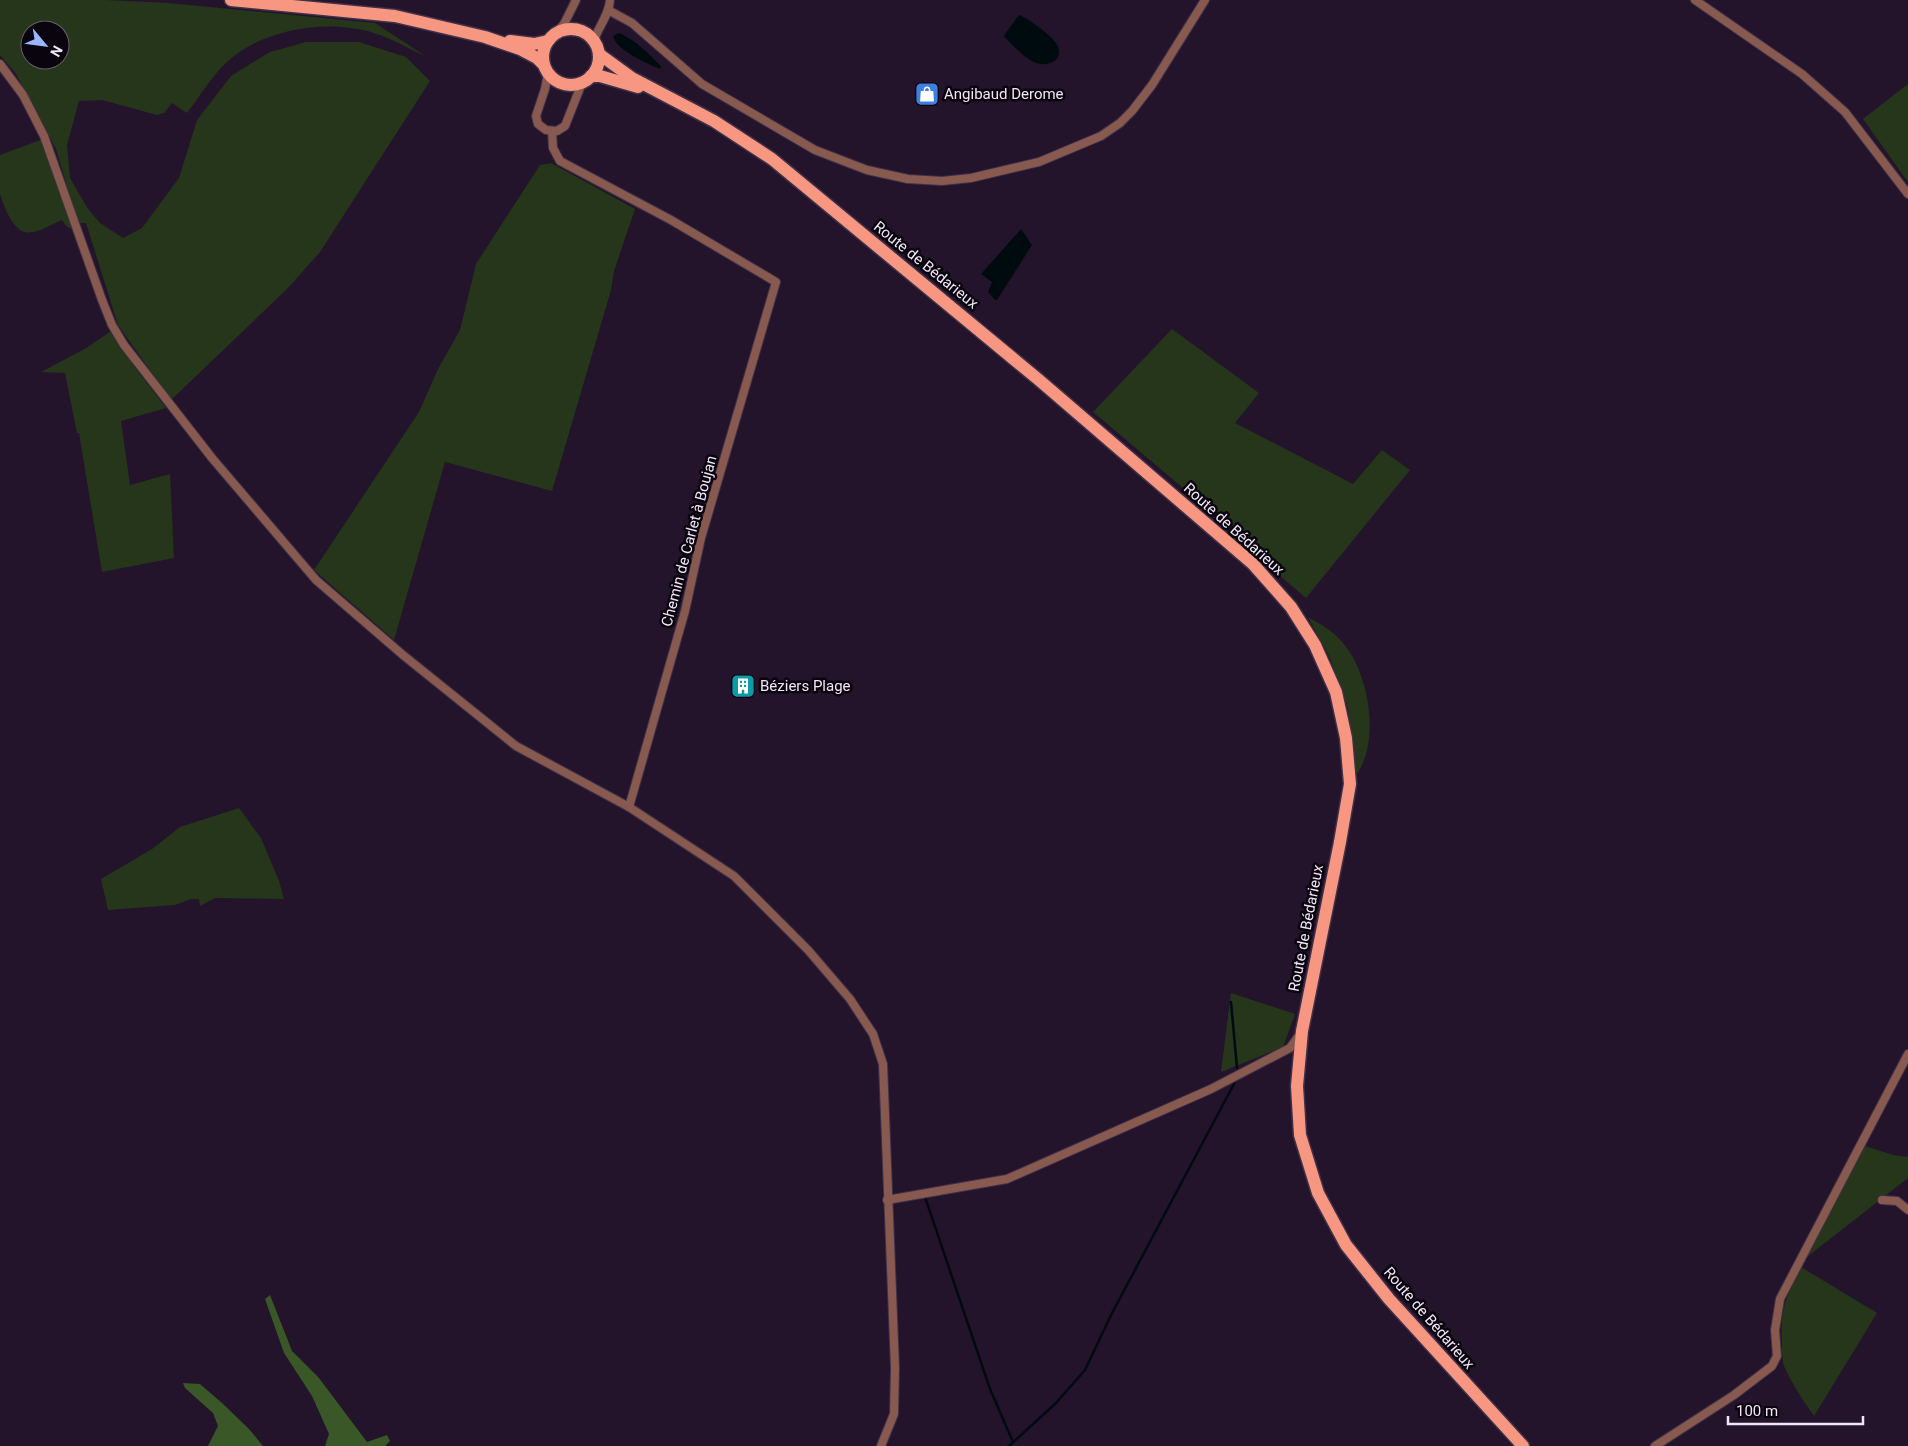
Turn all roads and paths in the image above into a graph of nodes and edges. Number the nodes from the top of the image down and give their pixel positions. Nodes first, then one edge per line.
1 (231, 0) edge
2 (576, 0) edge
3 (610, 0) edge
4 (1205, 0) edge
5 (1695, 0) edge
6 (608, 10) junction
7 (485, 37) junction
8 (552, 37) junction
9 (594, 40) junction
10 (599, 54) junction
11 (0, 64) edge
12 (545, 69) junction
13 (587, 80) junction
14 (660, 93) junction
15 (552, 131) junction
16 (1908, 194) edge
17 (629, 807) junction
18 (1302, 1031) junction
19 (1908, 1054) edge
20 (887, 1200) junction
21 (1882, 1200) dead end
22 (1908, 1210) edge
23 (880, 1446) edge
24 (1522, 1446) edge
25 (1655, 1446) edge

1 - 7 main road
2 - 8 street
3 - 6 street
4 - 6 street
5 - 16 street
6 - 9 street
7 - 8 main road
7 - 12 main road
8 - 9 main road
8 - 12 main road
9 - 10 main road
10 - 13 main road
10 - 14 main road, Route de Bédarieux
11 - 17 street
12 - 13 main road
12 - 15 street
13 - 14 main road, Route de Bédarieux
13 - 15 street
14 - 18 main road, Route de Bédarieux
15 - 17 street, Chemin de Carlet à Boujan
17 - 20 street
18 - 20 street
18 - 24 main road, Route de Bédarieux
19 - 25 street
20 - 23 street
21 - 22 street

